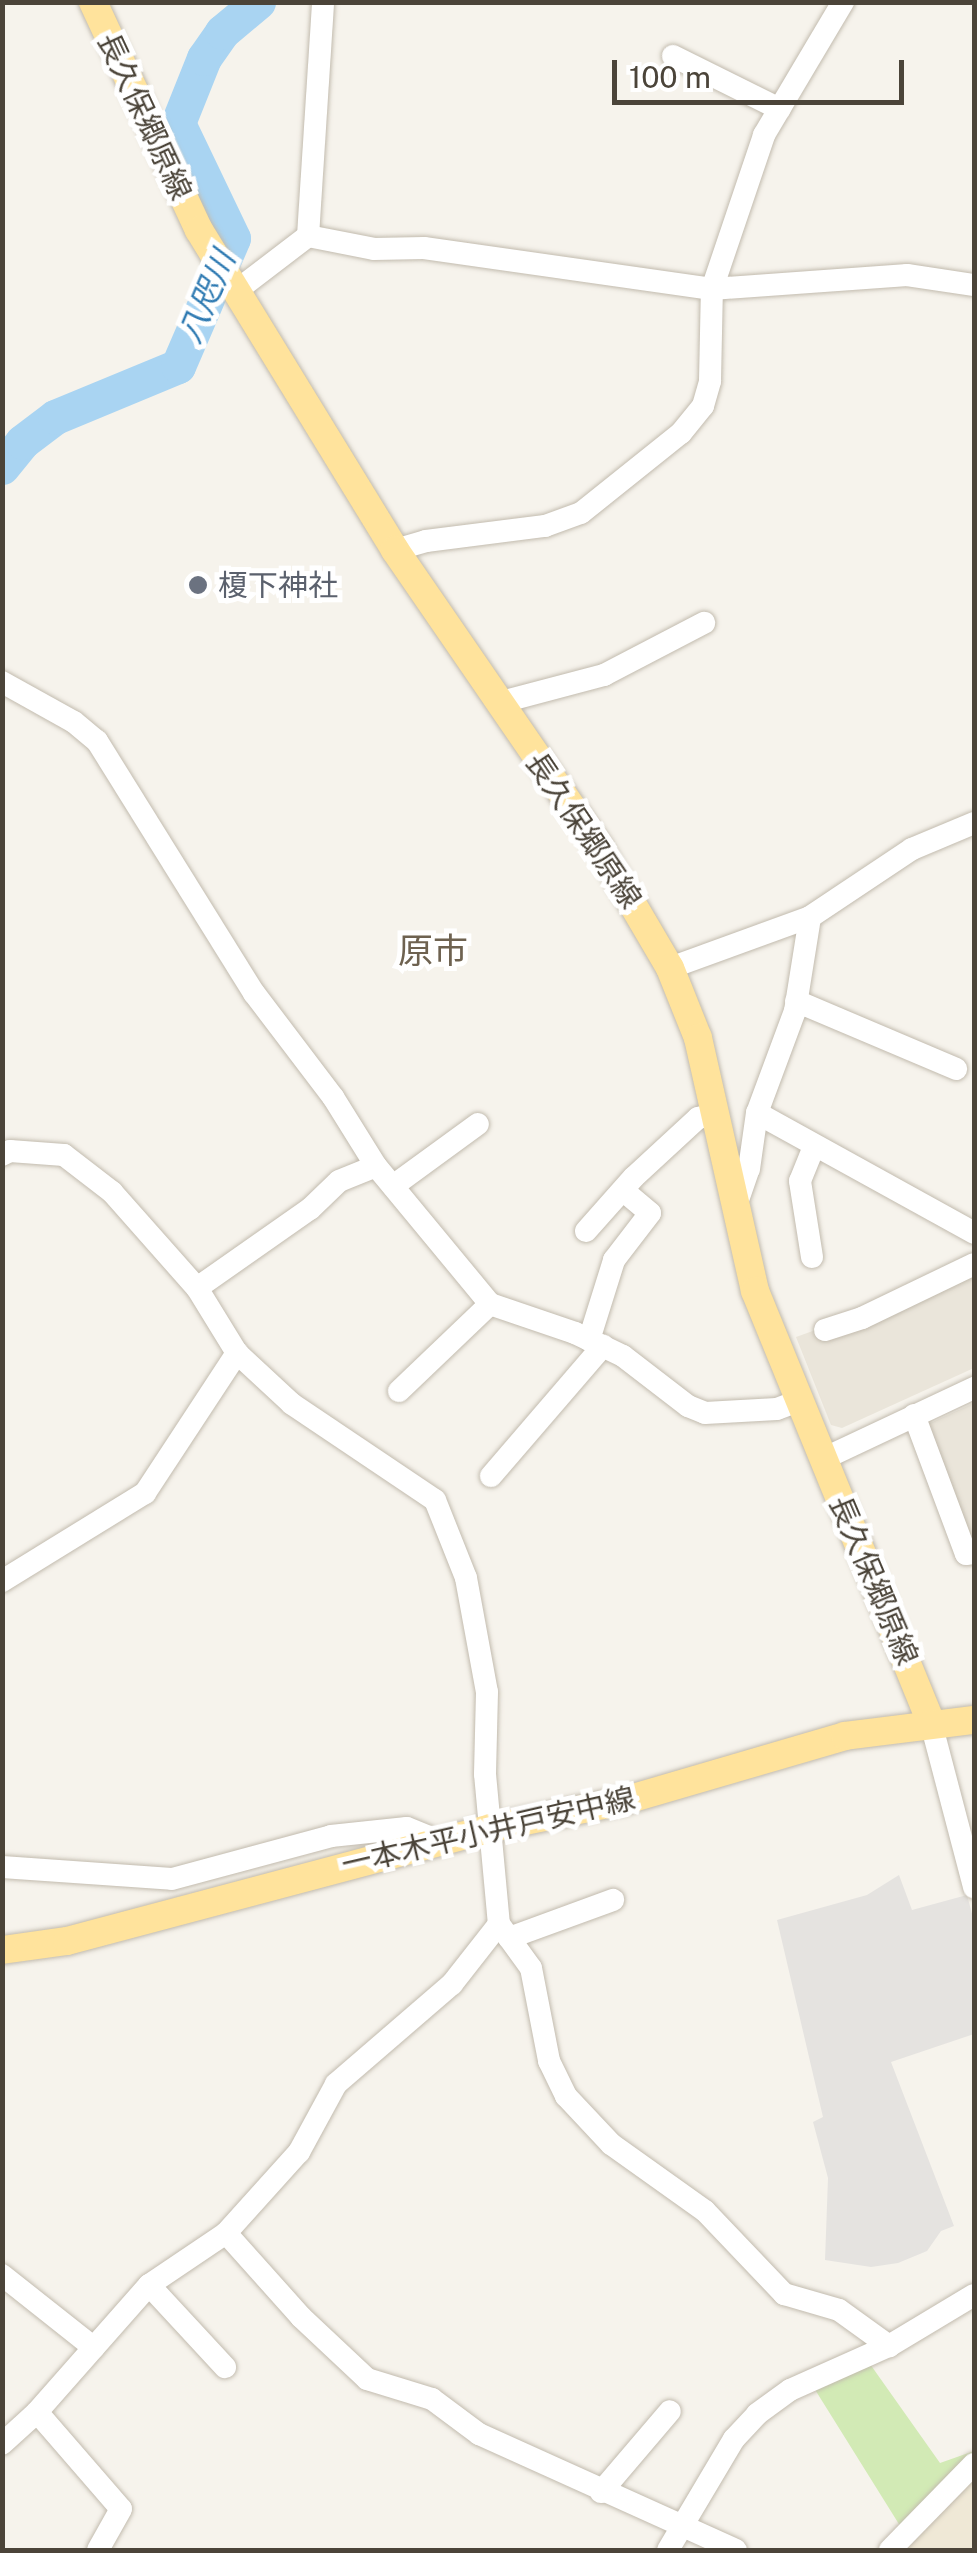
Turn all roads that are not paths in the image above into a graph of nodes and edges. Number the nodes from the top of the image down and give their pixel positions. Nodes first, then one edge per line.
1 (94, 2) edge
2 (323, 2) edge
3 (843, 2) edge
4 (674, 56) dead end
5 (780, 108) junction
6 (308, 236) junction
7 (974, 285) edge
8 (712, 289) junction
9 (236, 292) junction
10 (395, 550) junction
11 (704, 623) dead end
12 (2, 682) edge
13 (498, 703) junction
14 (974, 823) edge
15 (810, 917) junction
16 (670, 968) junction
17 (796, 1000) junction
18 (956, 1069) dead end
19 (757, 1113) junction
20 (716, 1114) junction
21 (478, 1124) dead end
22 (814, 1146) junction
23 (5, 1148) edge
24 (376, 1166) junction
25 (393, 1186) junction
26 (623, 1190) junction
27 (736, 1203) junction
28 (586, 1231) dead end
29 (974, 1233) edge
30 (812, 1257) dead end
31 (974, 1264) edge
32 (197, 1288) junction
33 (490, 1304) junction
34 (825, 1330) dead end
35 (596, 1343) junction
36 (237, 1353) junction
37 (974, 1388) edge
38 (398, 1392) dead end
39 (798, 1401) junction
40 (914, 1415) junction
41 (824, 1459) junction
42 (491, 1476) dead end
43 (974, 1553) edge
44 (2, 1582) edge
45 (974, 1720) edge
46 (931, 1723) junction
47 (491, 1828) junction
48 (440, 1841) junction
49 (2, 1867) edge
50 (974, 1887) edge
51 (613, 1900) dead end
52 (504, 1931) junction
53 (2, 1950) edge
54 (226, 2233) junction
55 (2, 2275) edge
56 (150, 2285) junction
57 (974, 2295) edge
58 (889, 2346) junction
59 (94, 2348) junction
60 (225, 2368) dead end
61 (670, 2411) dead end
62 (37, 2412) junction
63 (2, 2444) edge
64 (974, 2464) edge
65 (601, 2492) junction
66 (679, 2528) junction
67 (98, 2550) edge
68 (668, 2550) edge
69 (736, 2550) edge
70 (890, 2550) edge

1 - 9 main road, 長久保郷原線
2 - 6 street
3 - 5 street
4 - 5 street
5 - 8 street
6 - 8 street
6 - 9 street
7 - 8 street
8 - 10 street
9 - 10 main road, 長久保郷原線
10 - 13 main road, 長久保郷原線
11 - 13 street
12 - 24 street
13 - 16 main road, 長久保郷原線
14 - 15 street
15 - 16 street
15 - 17 street
16 - 20 main road, 長久保郷原線
17 - 18 street
17 - 19 street
19 - 22 street
19 - 27 street
20 - 26 street
20 - 27 main road, 長久保郷原線
21 - 25 street
22 - 29 street
22 - 30 street
23 - 32 street
24 - 25 street
24 - 32 street
25 - 33 street
26 - 28 street
26 - 35 street
27 - 39 main road, 長久保郷原線
31 - 34 street
32 - 36 street
33 - 35 street
33 - 38 street
35 - 39 street
35 - 42 street
36 - 44 street
36 - 47 street
37 - 40 street
39 - 41 main road, 長久保郷原線
40 - 41 street
40 - 43 street
41 - 46 main road, 長久保郷原線
45 - 46 main road, 一本木平小井戸安中線
46 - 47 main road, 一本木平小井戸安中線
46 - 50 street
47 - 48 main road, 一本木平小井戸安中線
47 - 52 street
48 - 49 street
48 - 53 main road, 一本木平小井戸安中線
51 - 52 street
52 - 54 street
52 - 58 street
54 - 56 street
54 - 65 street
55 - 59 street
56 - 59 street
56 - 60 street
57 - 58 street
58 - 66 street
59 - 62 street
61 - 65 street
62 - 63 street
62 - 67 street
64 - 70 street
65 - 66 street
66 - 68 street
66 - 69 street

